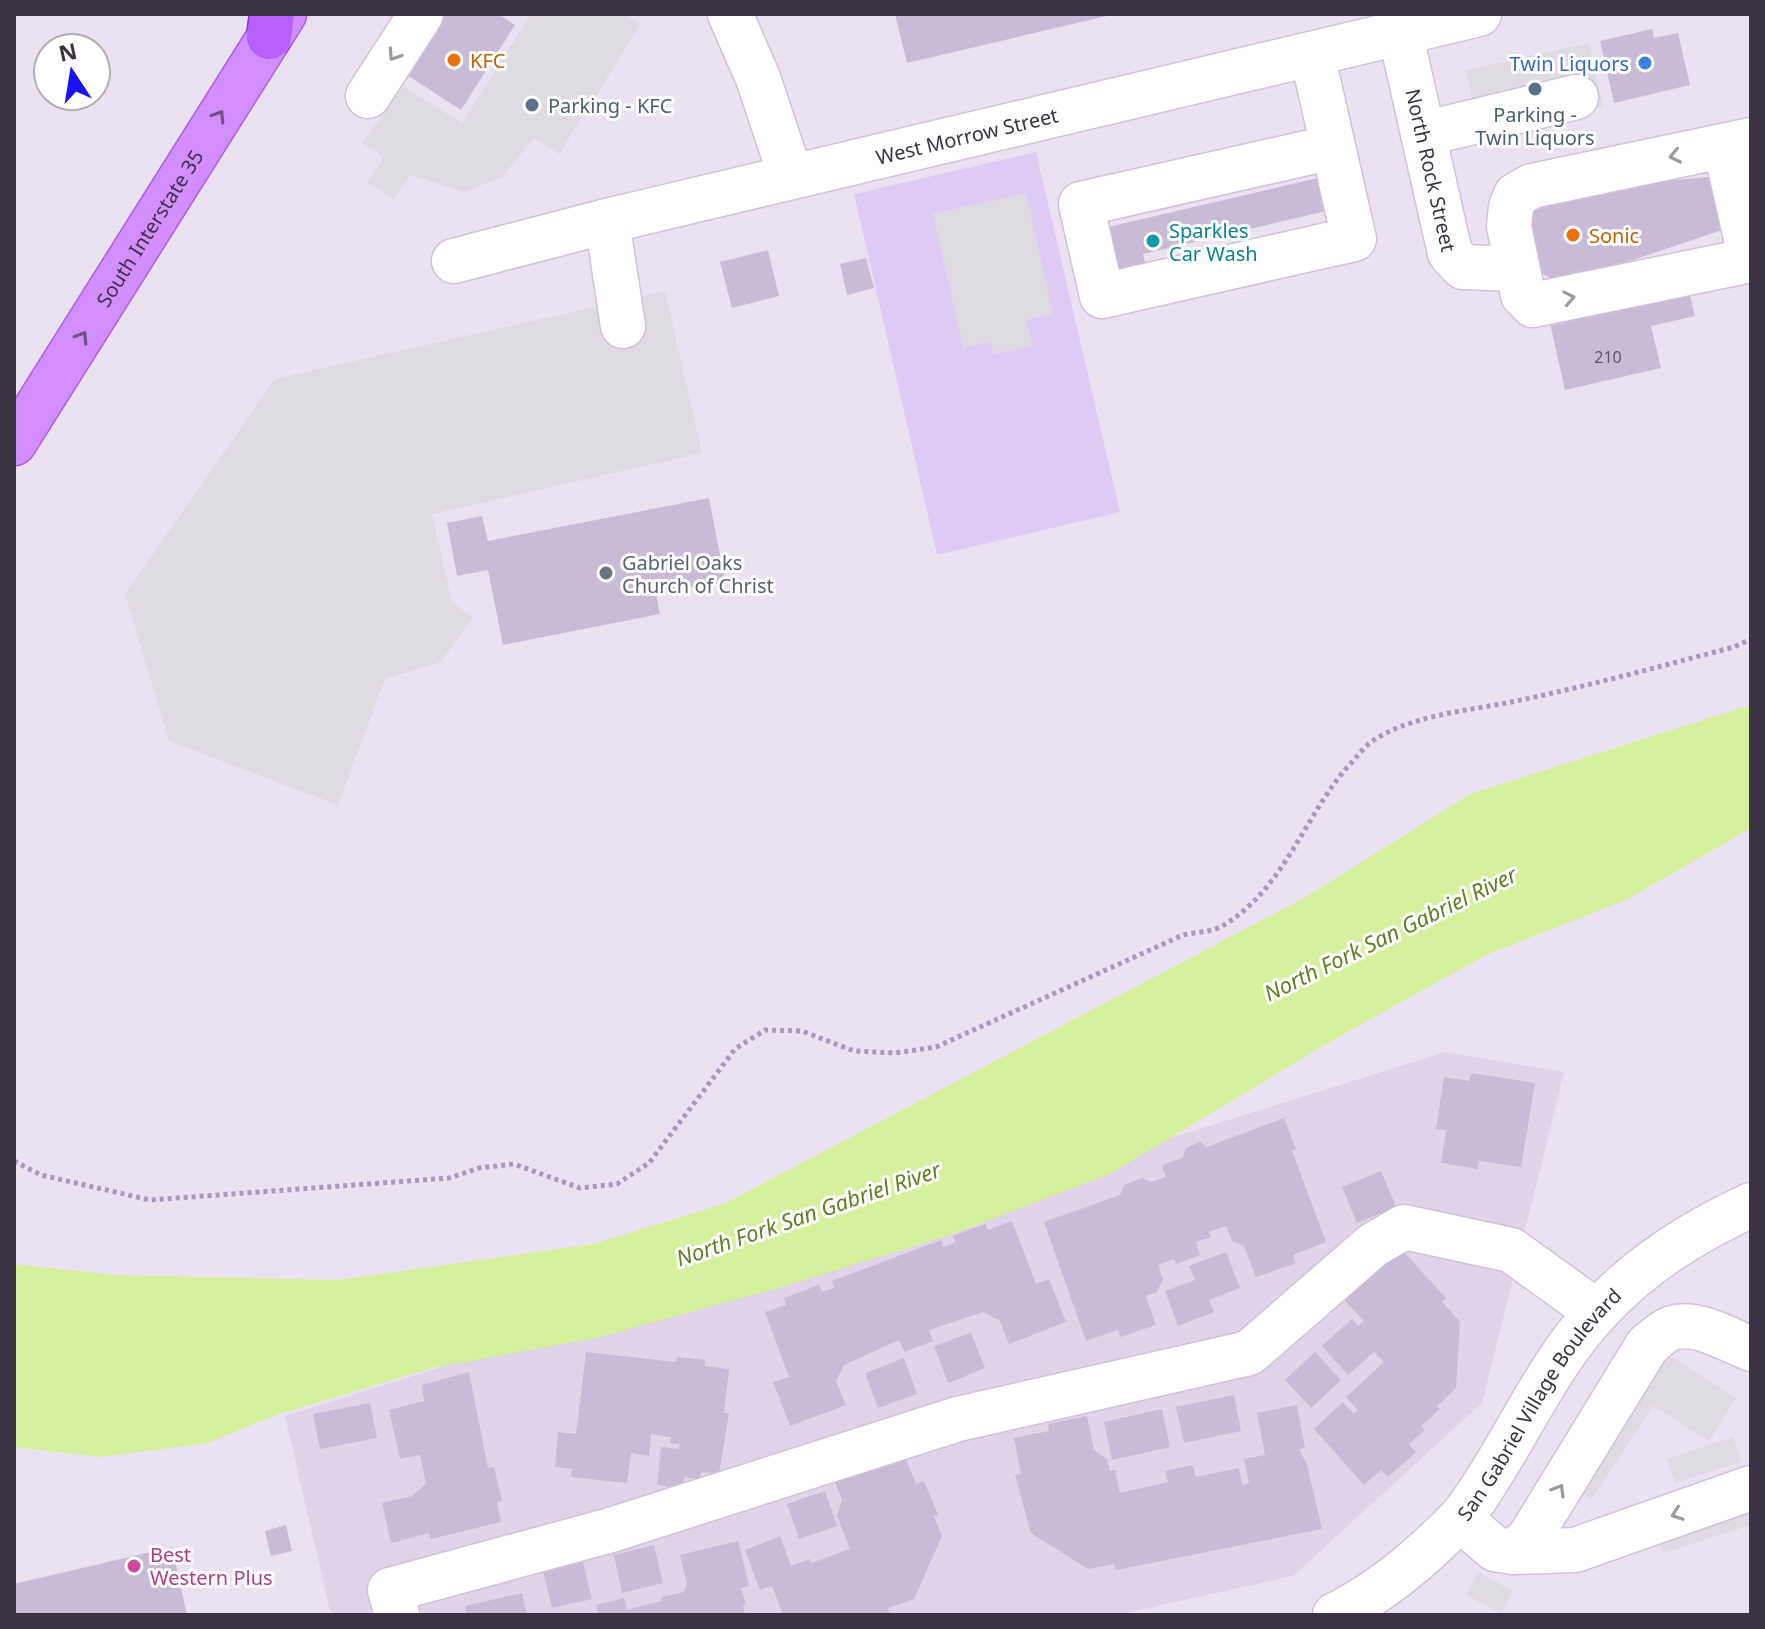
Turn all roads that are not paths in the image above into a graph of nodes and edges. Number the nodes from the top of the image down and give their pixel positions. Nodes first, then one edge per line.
1 (421, 14) edge
2 (730, 14) edge
3 (1479, 14) edge
4 (275, 22) edge
5 (1398, 24) edge
6 (1312, 54) junction
7 (368, 96) dead end
8 (1576, 97) dead end
9 (1423, 134) junction
10 (1738, 143) edge
11 (1333, 147) junction
12 (791, 177) junction
13 (607, 221) junction
14 (1751, 260) edge
15 (454, 261) dead end
16 (1517, 269) junction
17 (623, 326) dead end
18 (14, 443) edge
19 (1751, 1205) edge
20 (1597, 1312) junction
21 (1751, 1349) edge
22 (1751, 1488) edge
23 (1460, 1519) junction
24 (1513, 1552) junction
25 (397, 1615) edge
26 (1335, 1615) edge

1 -> 7 street
2 - 12 street
3 - 5 street, West Morrow Street
18 -> 4 main road, South Interstate 35
5 - 6 street, West Morrow Street
5 - 9 street, North Rock Street
6 - 11 street
6 - 12 street, West Morrow Street
8 - 9 street
9 - 16 street, North Rock Street
10 - 14 street
10 -> 16 street
11 - 11 street
12 - 13 street, West Morrow Street
13 - 15 street, West Morrow Street
13 - 17 street
16 -> 14 street
19 - 20 street, San Gabriel Village Boulevard
20 - 23 street, San Gabriel Village Boulevard
20 - 25 street
24 -> 21 street
22 -> 24 street
23 - 24 street
23 - 26 street, San Gabriel Village Boulevard

